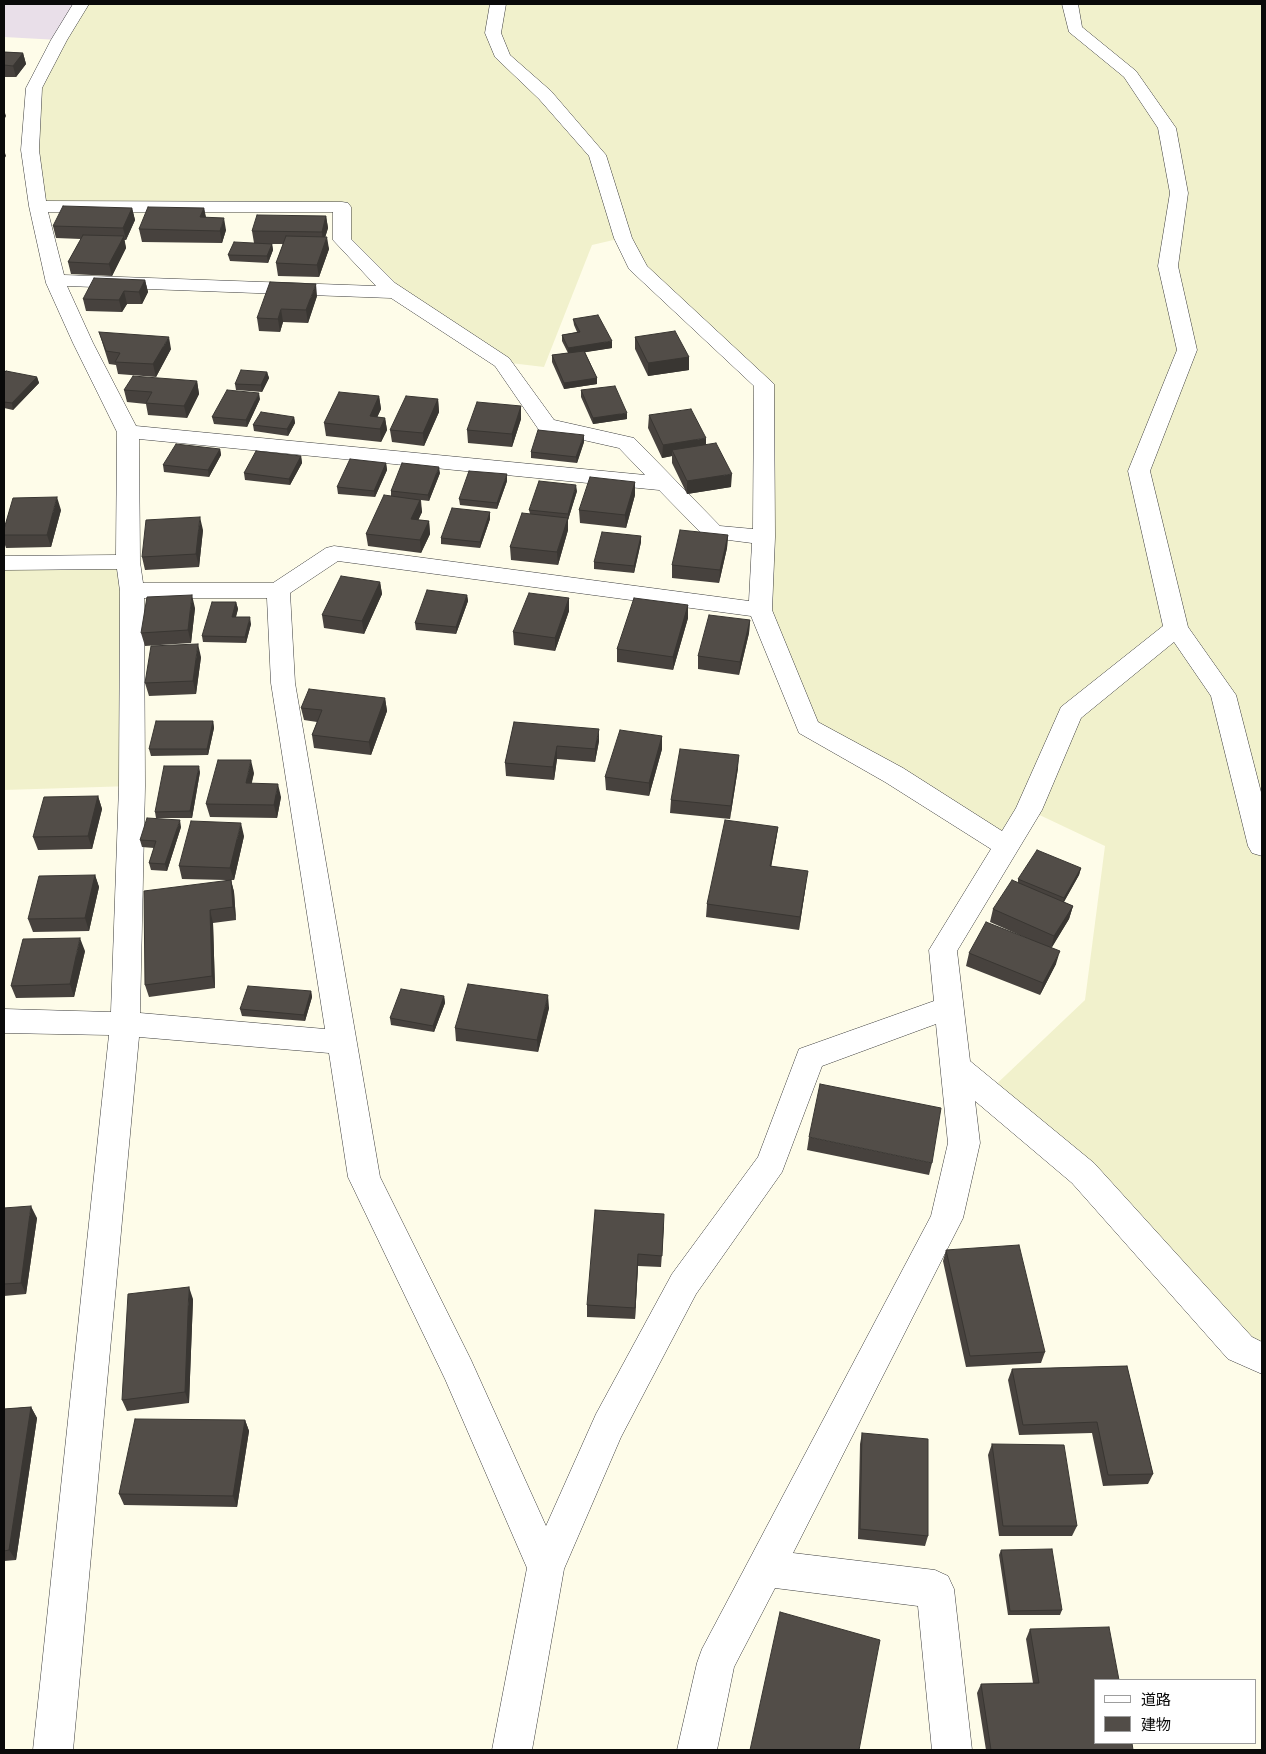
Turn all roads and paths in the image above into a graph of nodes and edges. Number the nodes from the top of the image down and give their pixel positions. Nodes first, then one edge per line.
1 (81, 4) edge
2 (498, 4) edge
3 (1070, 4) edge
4 (38, 206) junction
5 (55, 280) junction
6 (394, 292) junction
7 (128, 432) junction
8 (666, 484) junction
9 (764, 537) junction
10 (128, 562) junction
11 (4, 563) edge
12 (278, 590) junction
13 (132, 591) junction
14 (760, 610) junction
15 (1176, 628) junction
16 (1006, 846) junction
17 (1262, 846) edge
18 (948, 1008) junction
19 (4, 1020) edge
20 (125, 1024) junction
21 (341, 1042) junction
22 (957, 1068) junction
23 (1262, 1358) edge
24 (546, 1568) junction
25 (765, 1568) junction
26 (53, 1750) edge
27 (512, 1750) edge
28 (697, 1750) edge
29 (952, 1750) edge

1 - 4 street
2 - 9 street
3 - 15 street
4 - 5 street
4 - 6 street
5 - 6 street
5 - 7 street
6 - 8 street
7 - 8 street
7 - 10 street
8 - 9 street
9 - 14 street
10 - 11 street
10 - 13 street
12 - 13 street
12 - 14 street
12 - 21 street
13 - 20 street
14 - 16 street
15 - 16 street
15 - 17 street
16 - 18 street
18 - 22 street
18 - 24 street
19 - 20 street
20 - 21 street
20 - 26 street
21 - 24 street
22 - 23 street
22 - 25 street
24 - 27 street
25 - 28 street
25 - 29 street

